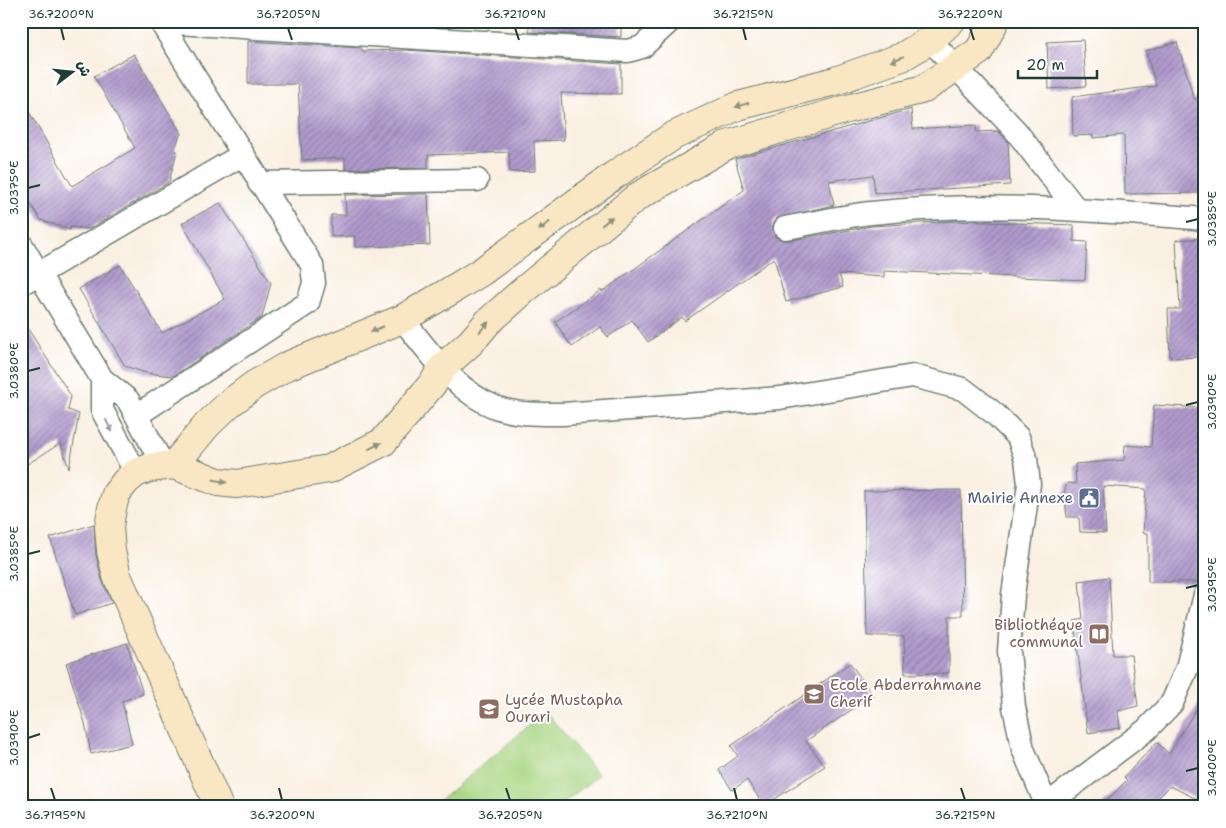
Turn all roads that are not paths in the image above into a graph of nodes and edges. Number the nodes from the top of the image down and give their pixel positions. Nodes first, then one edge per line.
1 (670, 21) edge
2 (951, 21) edge
3 (995, 21) edge
4 (161, 22) edge
5 (930, 40) junction
6 (956, 68) junction
7 (242, 155) junction
8 (478, 180) dead end
9 (259, 183) junction
10 (1076, 209) junction
11 (1205, 219) edge
12 (785, 228) dead end
13 (21, 244) edge
14 (30, 279) edge
15 (402, 319) junction
16 (443, 367) junction
17 (102, 379) junction
18 (137, 415) junction
19 (168, 465) junction
20 (136, 473) junction
21 (1205, 595) edge
22 (1199, 641) edge
23 (1196, 672) edge
24 (1045, 805) edge
25 (219, 807) edge

1 - 4 street
2 - 5 street
3 - 6 street
4 - 7 street
5 - 6 street
5 -> 15 street
6 - 10 street
16 -> 6 street
7 - 9 street
7 - 14 street
8 - 9 street
9 - 18 street
10 - 11 street
10 - 12 street
13 - 14 street
14 - 17 street
15 - 16 street
15 -> 19 street
19 -> 16 street
16 - 24 street
17 - 18 street
17 -> 20 street
18 - 19 street
19 - 20 street
20 - 25 street
21 - 22 street
22 - 23 street
23 - 24 street

